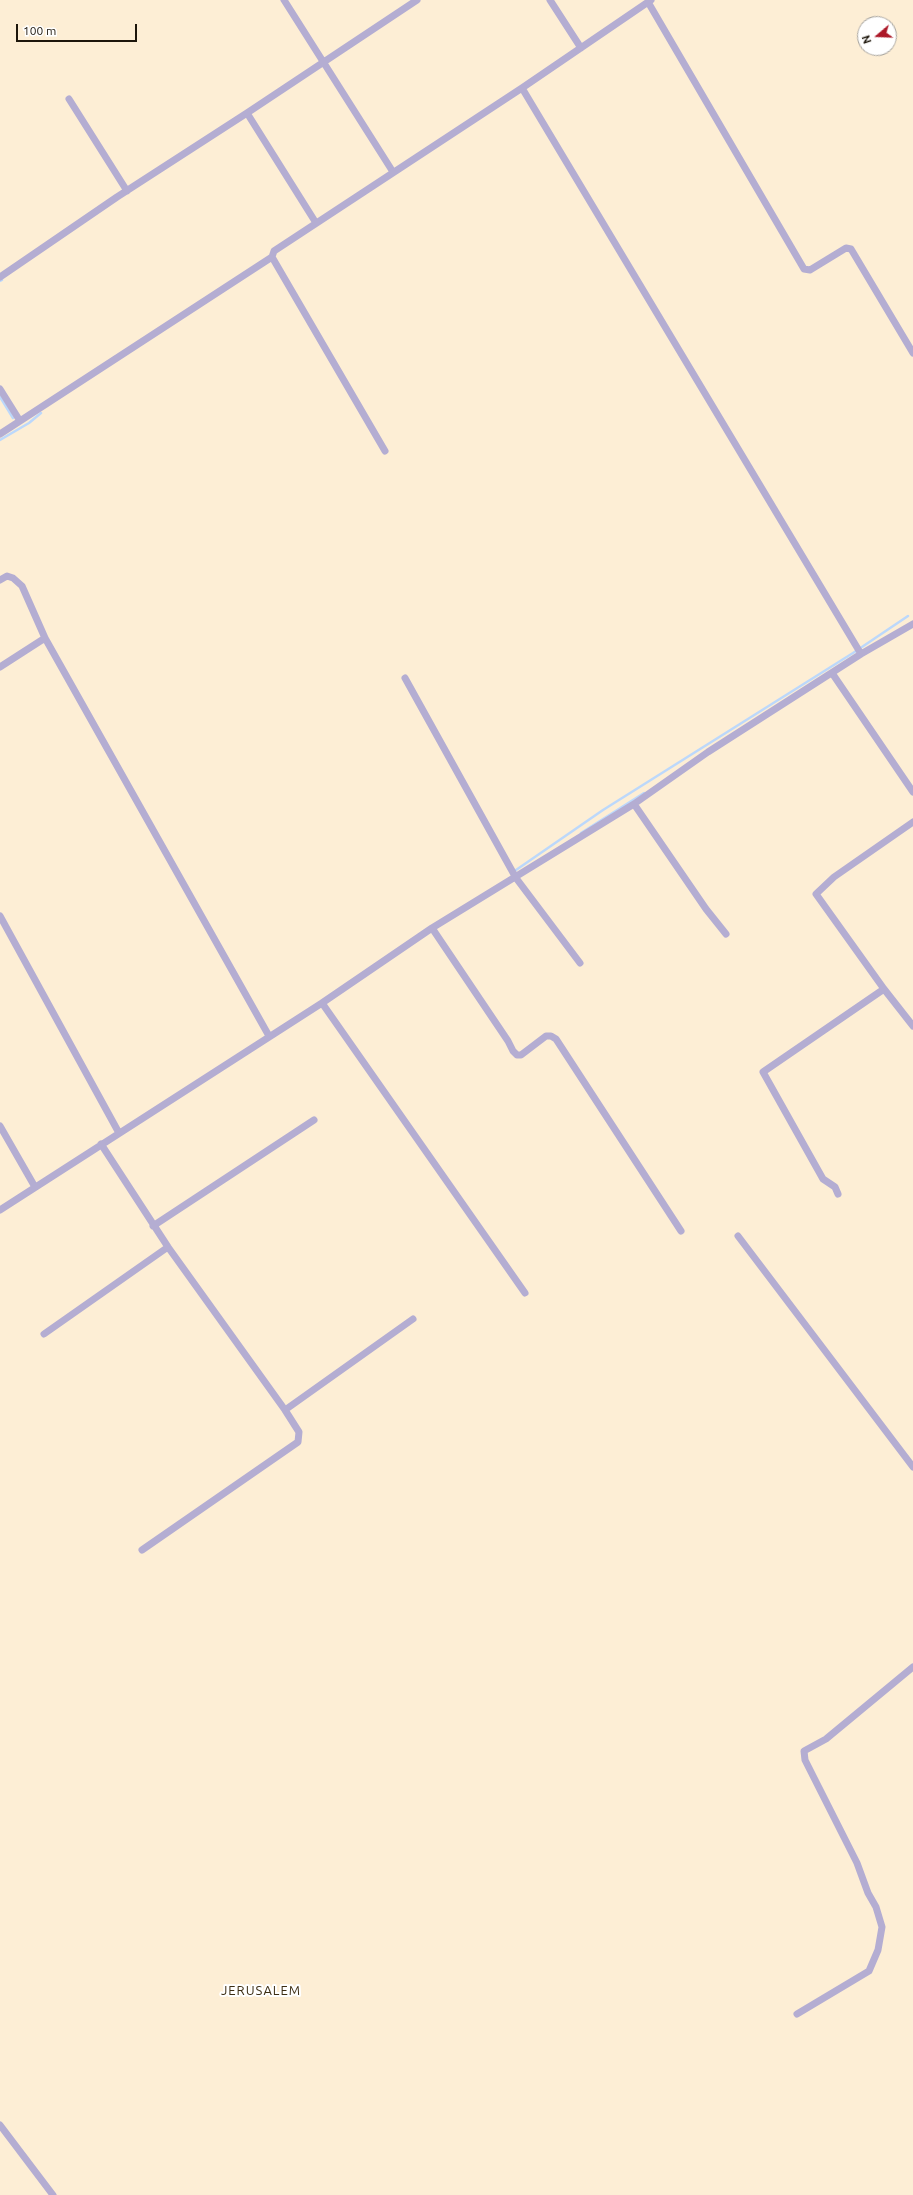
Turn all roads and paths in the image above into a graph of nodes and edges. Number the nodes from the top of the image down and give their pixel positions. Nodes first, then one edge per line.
1 (284, 0) edge
2 (417, 0) edge
3 (550, 0) edge
4 (649, 1) edge
5 (581, 48) junction
6 (325, 62) junction
7 (522, 88) junction
8 (69, 99) dead end
9 (248, 113) junction
10 (393, 172) junction
11 (127, 191) junction
12 (316, 223) junction
13 (272, 257) junction
14 (0, 277) edge
15 (913, 352) edge
16 (0, 389) edge
17 (20, 421) junction
18 (0, 434) edge
19 (385, 451) dead end
20 (0, 580) edge
21 (913, 624) edge
22 (45, 638) junction
23 (861, 654) junction
24 (0, 667) edge
25 (832, 673) junction
26 (405, 678) dead end
27 (913, 792) edge
28 (634, 804) junction
29 (913, 822) edge
30 (516, 878) junction
31 (0, 916) edge
32 (432, 928) junction
33 (726, 934) dead end
34 (580, 963) dead end
35 (884, 989) junction
36 (322, 1003) junction
37 (913, 1026) edge
38 (269, 1036) junction
39 (314, 1120) dead end
40 (0, 1126) edge
41 (119, 1133) junction
42 (101, 1144) junction
43 (35, 1187) junction
44 (838, 1194) dead end
45 (0, 1210) edge
46 (153, 1226) junction
47 (681, 1231) dead end
48 (738, 1236) dead end
49 (168, 1247) junction
50 (525, 1293) dead end
51 (414, 1319) dead end
52 (44, 1334) dead end
53 (285, 1410) junction
54 (913, 1468) edge
55 (142, 1550) dead end
56 (913, 1667) edge
57 (797, 2014) dead end
58 (0, 2125) edge
59 (53, 2195) edge

1 - 6 street
2 - 6 street
3 - 5 street
4 - 5 street
4 - 15 street
5 - 7 street
6 - 9 street
6 - 10 street
7 - 10 street
7 - 23 street
8 - 11 street
9 - 11 street
9 - 12 street
10 - 12 street
11 - 14 street
12 - 13 street
13 - 17 street
13 - 19 street
16 - 17 street
17 - 18 street
20 - 22 street
21 - 23 street
22 - 24 street
22 - 38 street
23 - 25 street
25 - 27 street
25 - 28 street
26 - 30 street
28 - 30 street
28 - 33 street
29 - 35 street
30 - 32 street
30 - 34 street
31 - 41 street
32 - 36 street
32 - 47 street
35 - 37 street
35 - 44 street
36 - 38 street
36 - 50 street
38 - 41 street
39 - 46 street
40 - 43 street
41 - 42 street
42 - 43 street
42 - 46 street
43 - 45 street
46 - 49 street
48 - 54 street
49 - 52 street
49 - 53 street
51 - 53 street
53 - 55 street
56 - 57 street
58 - 59 street

